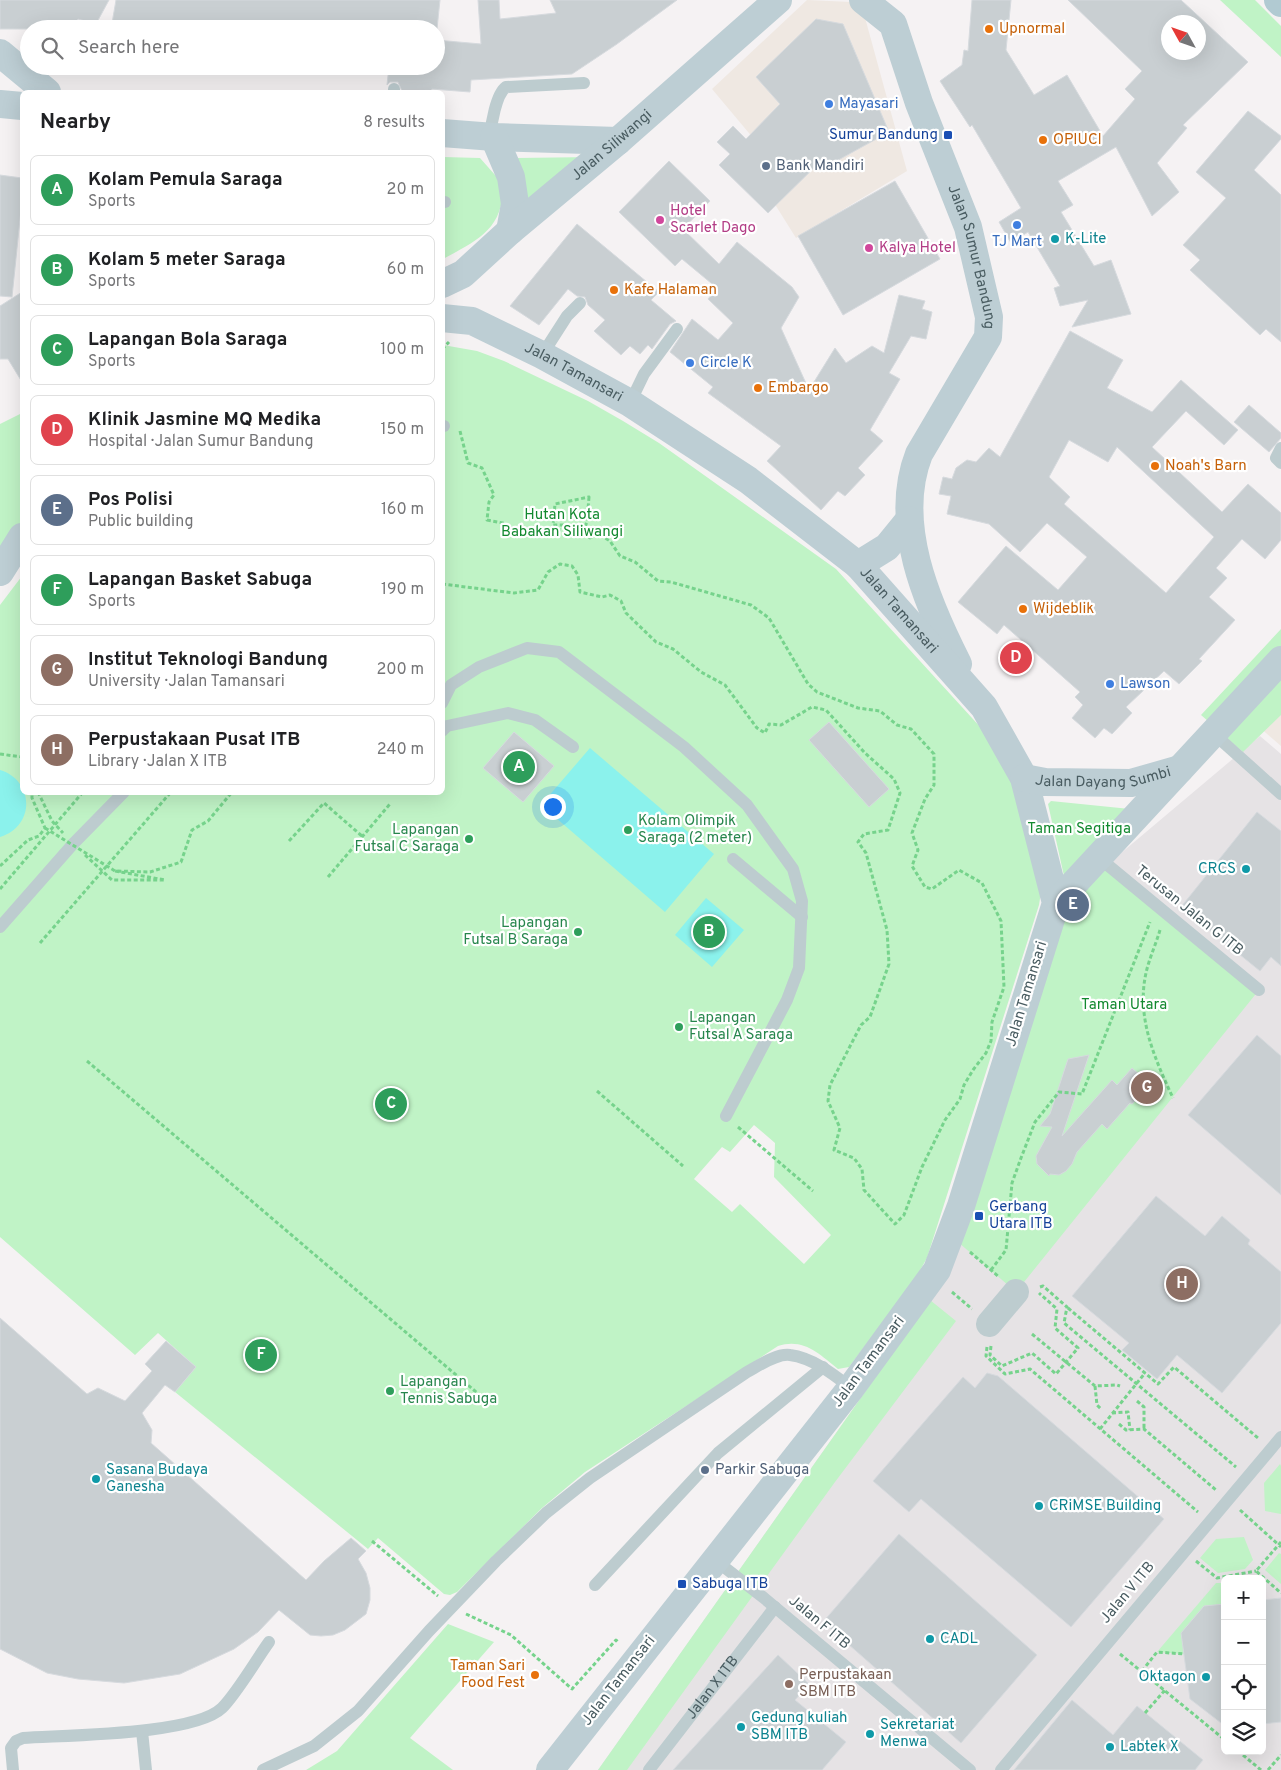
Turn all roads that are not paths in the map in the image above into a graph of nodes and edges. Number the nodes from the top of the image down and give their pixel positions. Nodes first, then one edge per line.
1 (778, 0) edge
2 (863, 0) edge
3 (1278, 0) edge
4 (1281, 3) edge
5 (895, 12) edge
6 (0, 53) edge
7 (20, 70) edge
8 (27, 75) edge
9 (584, 83) dead end
10 (45, 90) edge
11 (0, 104) edge
12 (20, 106) edge
13 (445, 133) edge
14 (492, 137) junction
15 (618, 142) junction
16 (510, 231) junction
17 (453, 279) edge
18 (580, 303) dead end
19 (445, 318) edge
20 (472, 322) junction
21 (677, 329) dead end
22 (542, 355) junction
23 (630, 404) junction
24 (1281, 448) edge
25 (1281, 463) edge
26 (909, 520) junction
27 (20, 540) edge
28 (858, 566) junction
29 (0, 572) edge
30 (1281, 660) edge
31 (445, 697) edge
32 (984, 707) junction
33 (445, 728) edge
34 (1214, 734) junction
35 (573, 747) dead end
36 (1182, 768) junction
37 (1024, 778) junction
38 (1281, 794) edge
39 (121, 795) edge
40 (1098, 858) junction
41 (733, 859) dead end
42 (1056, 903) junction
43 (802, 917) junction
44 (0, 927) edge
45 (1259, 990) dead end
46 (726, 1116) road end
47 (1020, 1291) road end
48 (985, 1323) road end
49 (823, 1366) junction
50 (851, 1388) junction
51 (1281, 1437) edge
52 (715, 1560) junction
53 (596, 1585) dead end
54 (775, 1607) junction
55 (269, 1642) dead end
56 (142, 1731) junction
57 (13, 1770) edge
58 (146, 1770) edge
59 (263, 1770) edge
60 (550, 1770) edge
61 (649, 1770) edge
62 (970, 1770) edge
63 (1001, 1770) edge

1 - 15 main road, Jalan Siliwangi
2 - 5 main road, Jalan Sumur Bandung
3 - 4 main road
5 - 26 main road, Jalan Sumur Bandung
6 - 7 main road
8 - 10 main road
9 - 14 lane
11 - 12 main road
13 - 14 main road
14 - 15 main road
14 - 16 main road
15 - 16 main road, Jalan Siliwangi
16 - 17 main road, Jalan Siliwangi
17 - 20 main road
18 - 22 lane
19 - 20 main road, Jalan Tamansari
20 - 22 main road, Jalan Tamansari
21 - 23 lane
22 - 23 main road, Jalan Tamansari
23 - 28 main road, Jalan Tamansari
24 - 25 lane
26 - 28 main road
26 - 32 main road, Jalan Sumur Bandung
27 - 29 main road
28 - 32 main road, Jalan Tamansari
30 - 34 main road, Jalan Dayang Sumbi
31 - 43 lane
32 - 37 main road, Jalan Tamansari
33 - 35 lane
34 - 36 main road, Jalan Dayang Sumbi
34 - 38 lane
36 - 37 main road, Jalan Dayang Sumbi
36 - 40 main road, Jalan Dayang Sumbi
37 - 42 main road, Jalan Tamansari
39 - 44 lane
40 - 42 main road, Jalan Dayang Sumbi
40 - 45 lane, Terusan Jalan G ITB
41 - 43 lane
42 - 50 main road, Jalan Tamansari
43 - 46 lane
47 - 48 street
49 - 50 lane
49 - 53 lane
49 - 59 lane
50 - 52 main road, Jalan Tamansari
51 - 63 lane, Jalan V ITB
52 - 54 lane, Jalan F ITB
52 - 60 main road, Jalan Tamansari
54 - 61 lane, Jalan X ITB
54 - 62 lane, Jalan F ITB
55 - 56 lane
56 - 57 lane
56 - 58 lane

